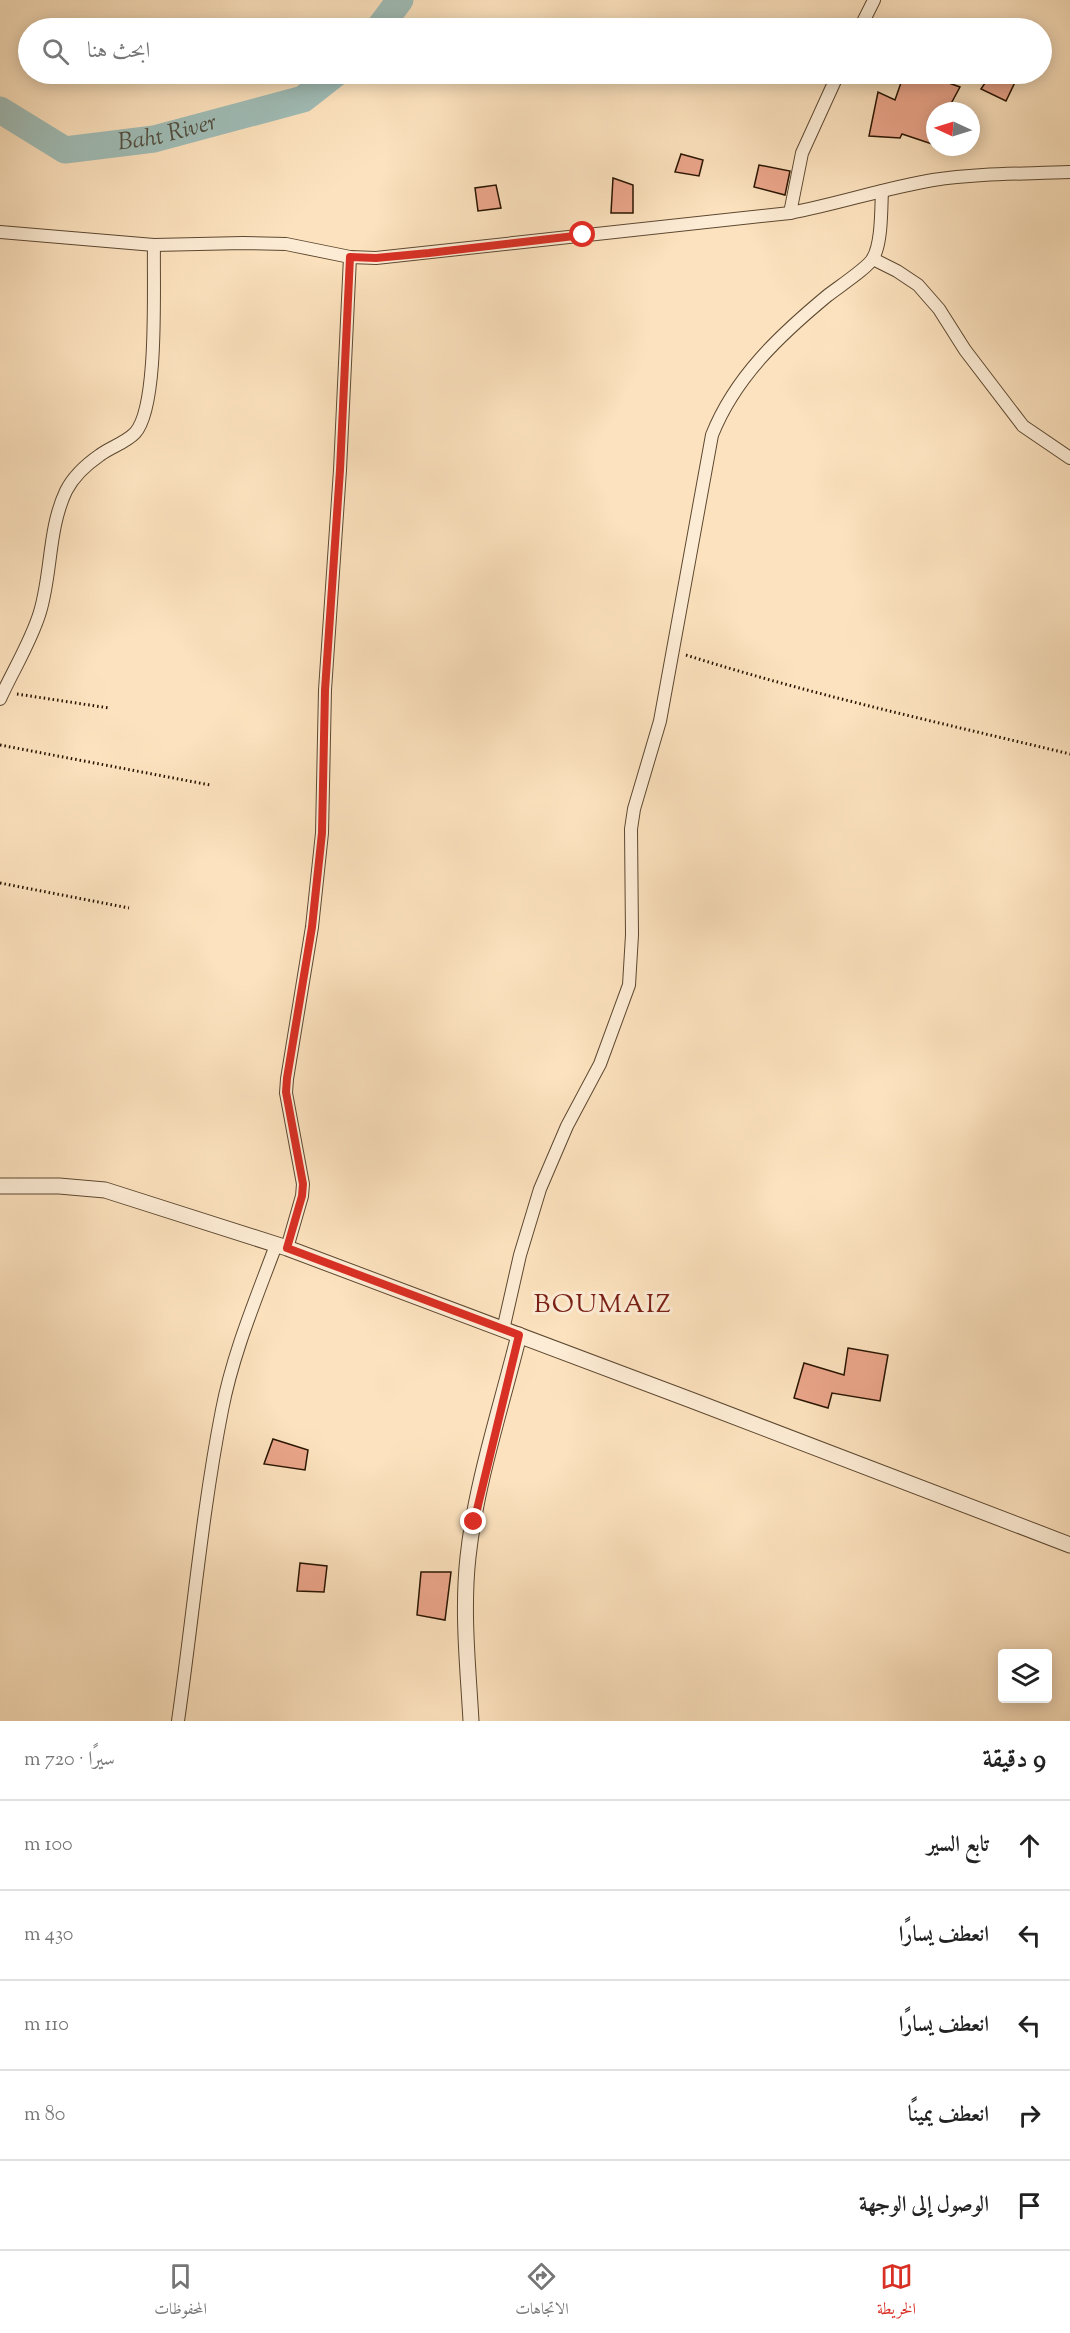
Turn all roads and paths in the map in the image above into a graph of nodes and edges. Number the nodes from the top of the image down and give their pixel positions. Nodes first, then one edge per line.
1 (874, 0) edge
2 (865, 18) edge
3 (833, 84) edge
4 (1070, 172) edge
5 (882, 190) junction
6 (790, 213) junction
7 (0, 232) edge
8 (154, 245) junction
9 (350, 257) junction
10 (873, 259) junction
11 (1070, 458) edge
12 (673, 651) junction
13 (2, 695) edge
14 (109, 708) dead end
15 (0, 745) edge
16 (1070, 754) edge
17 (210, 785) dead end
18 (0, 883) edge
19 (129, 908) dead end
20 (0, 1186) edge
21 (281, 1247) junction
22 (503, 1329) junction
23 (519, 1335) junction
24 (1070, 1545) edge
25 (178, 1721) edge
26 (471, 1721) edge

1 - 2 street
3 - 6 street
4 - 5 street
5 - 6 street
5 - 10 street
6 - 9 street
7 - 8 street
8 - 9 street
8 - 13 street
9 - 21 street
10 - 11 street
10 - 12 street
12 - 16 path
12 - 22 street
13 - 14 path
15 - 17 path
18 - 19 path
20 - 21 street
21 - 22 street
21 - 25 street
22 - 23 street
23 - 24 street
23 - 26 street

